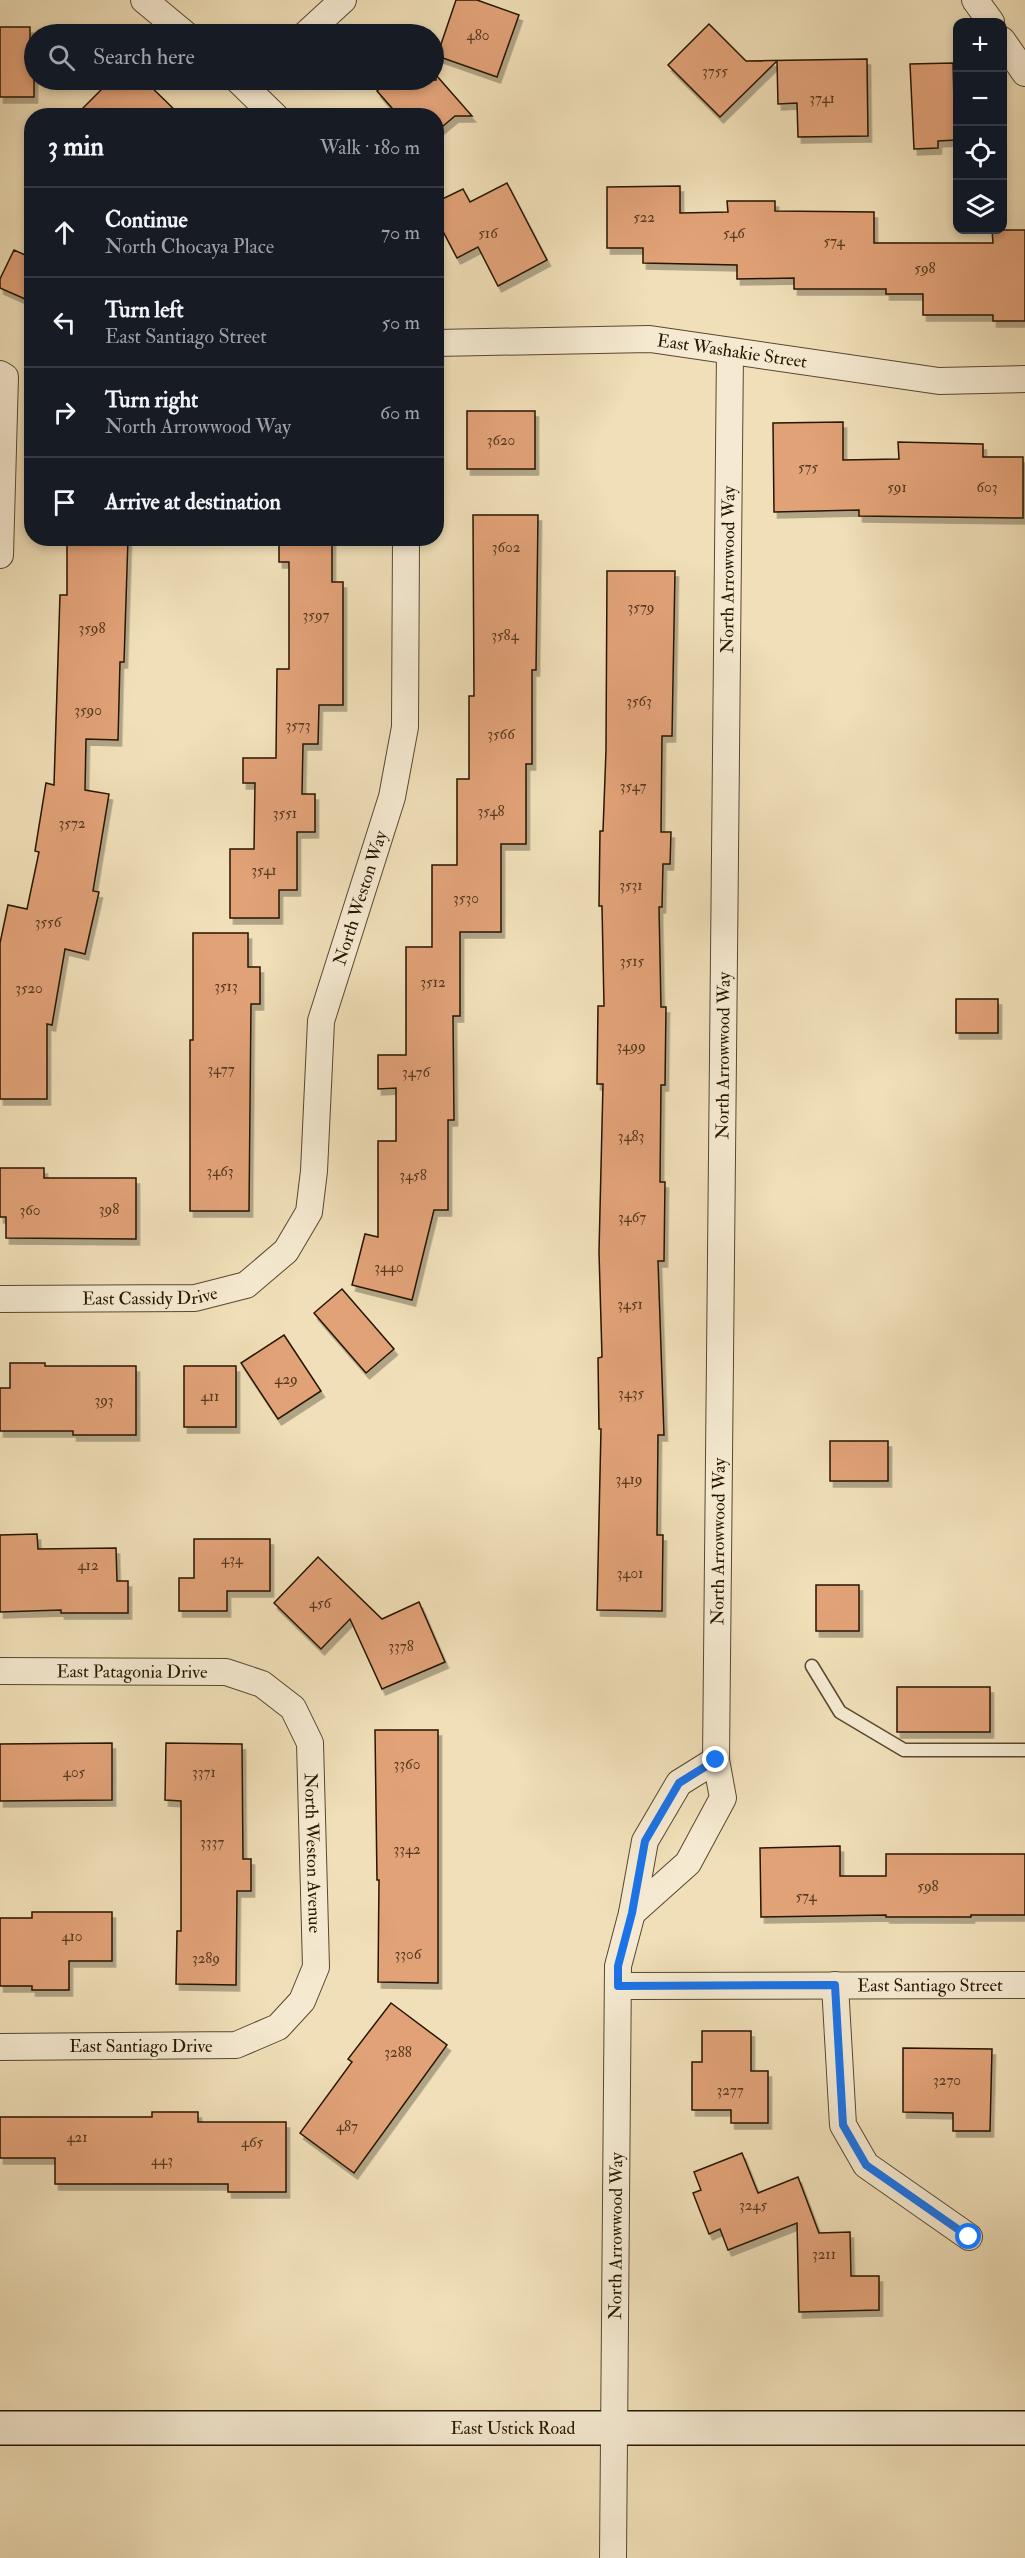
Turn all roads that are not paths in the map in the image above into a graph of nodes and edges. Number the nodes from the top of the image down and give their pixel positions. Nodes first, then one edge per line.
1 (144, 0) edge
2 (343, 0) edge
3 (975, 0) edge
4 (988, 18) edge
5 (173, 24) edge
6 (317, 24) edge
7 (1007, 47) edge
8 (1025, 73) edge
9 (254, 90) edge
10 (268, 108) edge
11 (444, 344) edge
12 (730, 351) junction
13 (2, 375) edge
14 (1025, 379) edge
15 (406, 546) edge
16 (0, 555) edge
17 (286, 1251) joint
18 (0, 1299) edge
19 (812, 1666) dead end
20 (0, 1671) edge
21 (262, 1684) joint
22 (1025, 1750) edge
23 (716, 1760) junction
24 (632, 1913) junction
25 (835, 1985) junction
26 (1025, 1985) edge
27 (618, 1986) junction
28 (278, 2027) joint
29 (0, 2047) edge
30 (969, 2237) dead end
31 (0, 2428) edge
32 (1025, 2428) edge
33 (613, 2429) junction
34 (613, 2558) edge

1 - 5 street
2 - 6 street
3 - 4 street
7 - 8 street
9 - 10 street
11 - 12 street, East Washakie Street
12 - 14 street, East Washakie Street
12 - 23 street, North Arrowwood Way
13 - 16 street
15 - 17 street, North Weston Way
17 - 18 street, East Cassidy Drive
19 - 22 lane
20 - 21 street, East Patagonia Drive
21 - 28 street, North Weston Avenue
23 - 24 street, North Arrowwood Way
23 - 24 street, North Arrowwood Way
24 - 27 street, North Arrowwood Way
25 - 26 street, East Santiago Street
25 - 27 street, East Santiago Street
25 - 30 street
27 - 33 street, North Arrowwood Way
28 - 29 street, East Santiago Drive
31 - 33 main road, East Ustick Road
32 - 33 main road, East Ustick Road
33 - 34 street, North Arrowwood Way

